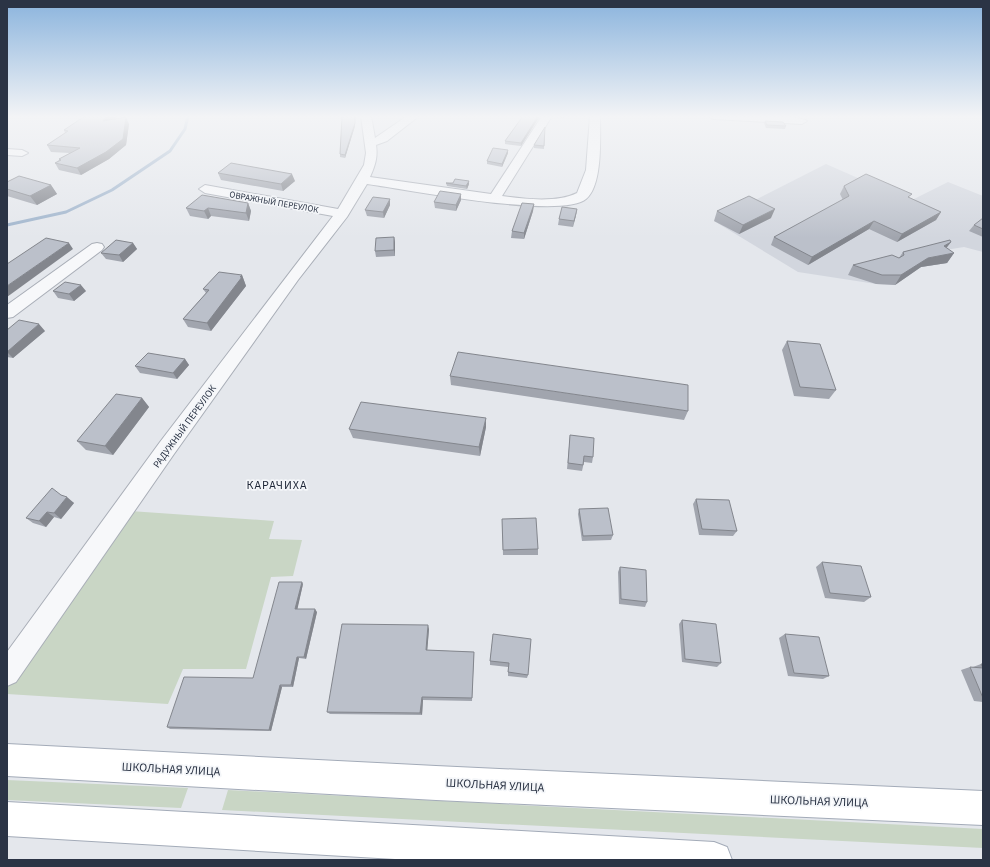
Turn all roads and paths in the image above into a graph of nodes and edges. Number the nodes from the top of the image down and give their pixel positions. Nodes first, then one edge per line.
1 (371, 156) edge
2 (521, 156) edge
3 (594, 156) edge
4 (363, 180) junction
5 (205, 189) dead end
6 (495, 197) junction
7 (342, 214) junction
8 (97, 247) dead end
9 (7, 313) edge
10 (7, 673) edge
11 (7, 760) edge
12 (983, 808) edge
13 (7, 819) edge
14 (714, 860) edge

1 - 4 street, РАДУЖНЫЙ ПЕРЕУЛОК
2 - 6 street
3 - 6 street
4 - 6 street
4 - 7 street, РАДУЖНЫЙ ПЕРЕУЛОК
5 - 7 street, ОВРАЖНЫЙ ПЕРЕУЛОК
7 - 10 street, РАДУЖНЫЙ ПЕРЕУЛОК
8 - 9 street
11 - 12 main road, ШКОЛЬНАЯ УЛИЦА
13 - 14 main road

